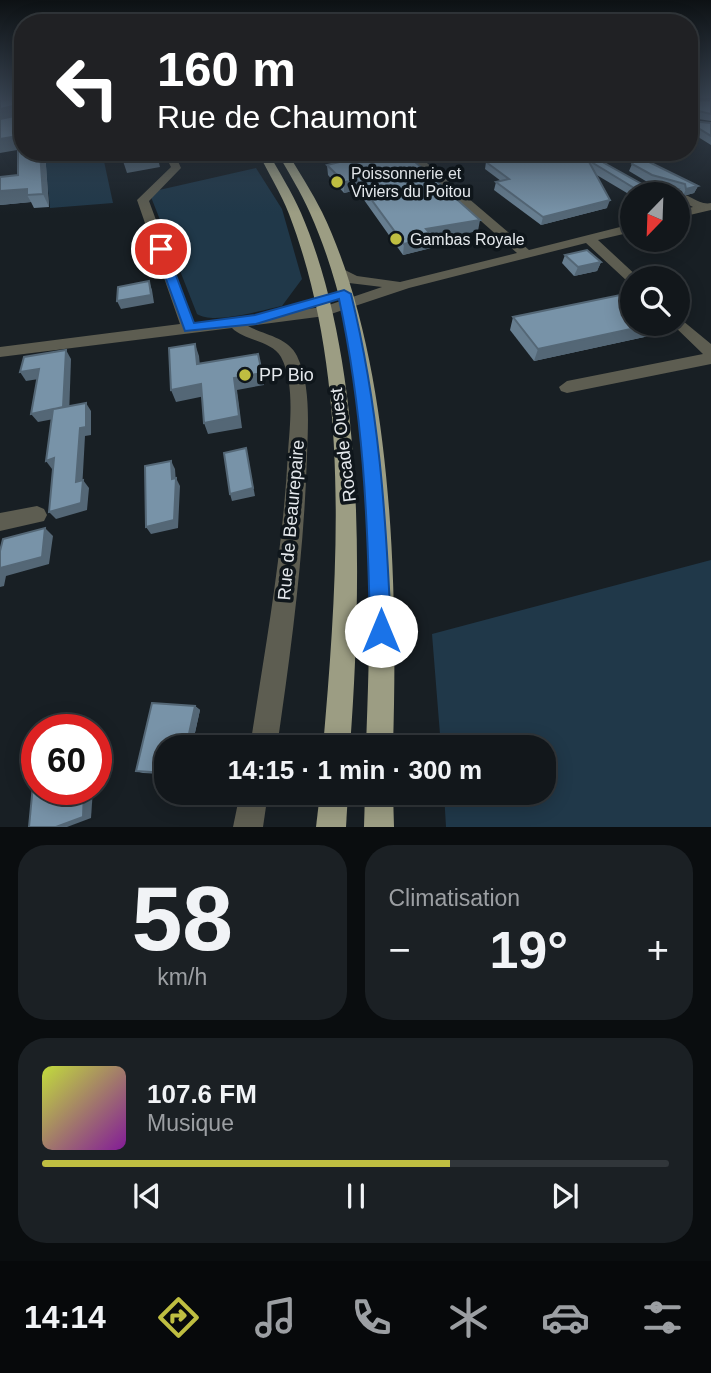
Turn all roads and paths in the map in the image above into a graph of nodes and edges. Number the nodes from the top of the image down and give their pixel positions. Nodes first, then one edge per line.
1 (173, 161) edge
2 (268, 161) edge
3 (287, 161) edge
4 (418, 161) edge
5 (598, 161) edge
6 (611, 168) edge
7 (690, 200) edge
8 (707, 207) edge
9 (690, 212) edge
10 (620, 231) edge
11 (590, 240) junction
12 (527, 255) junction
13 (620, 267) edge
14 (338, 272) junction
15 (404, 285) junction
16 (346, 300) junction
17 (324, 305) junction
18 (246, 321) junction
19 (189, 328) junction
20 (690, 333) edge
21 (711, 353) edge
22 (1, 357) edge
23 (711, 358) edge
24 (567, 387) dead end
25 (37, 515) dead end
26 (0, 522) edge
27 (265, 735) edge
28 (338, 735) edge
29 (380, 735) edge
30 (252, 805) edge
31 (333, 805) edge
32 (379, 805) edge
33 (248, 827) edge
34 (331, 827) edge
35 (379, 827) edge

1 - 19 street
2 - 17 main road, Rocade Ouest
3 - 14 main road, Rocade Ouest
4 - 12 street
5 - 6 street
7 - 8 street
8 - 9 street
10 - 11 street
11 - 12 street
11 - 13 street
12 - 15 street
14 - 15 street
14 - 16 main road, Rocade Ouest
15 - 16 street
16 - 17 street
16 - 29 main road, Rocade Ouest
17 - 18 street
17 - 28 main road, Rocade Ouest
18 - 19 street
18 - 27 street, Rue de Beaurepaire
19 - 22 street
20 - 21 street
23 - 24 street
25 - 26 street
30 - 33 street
31 - 34 main road
32 - 35 main road

